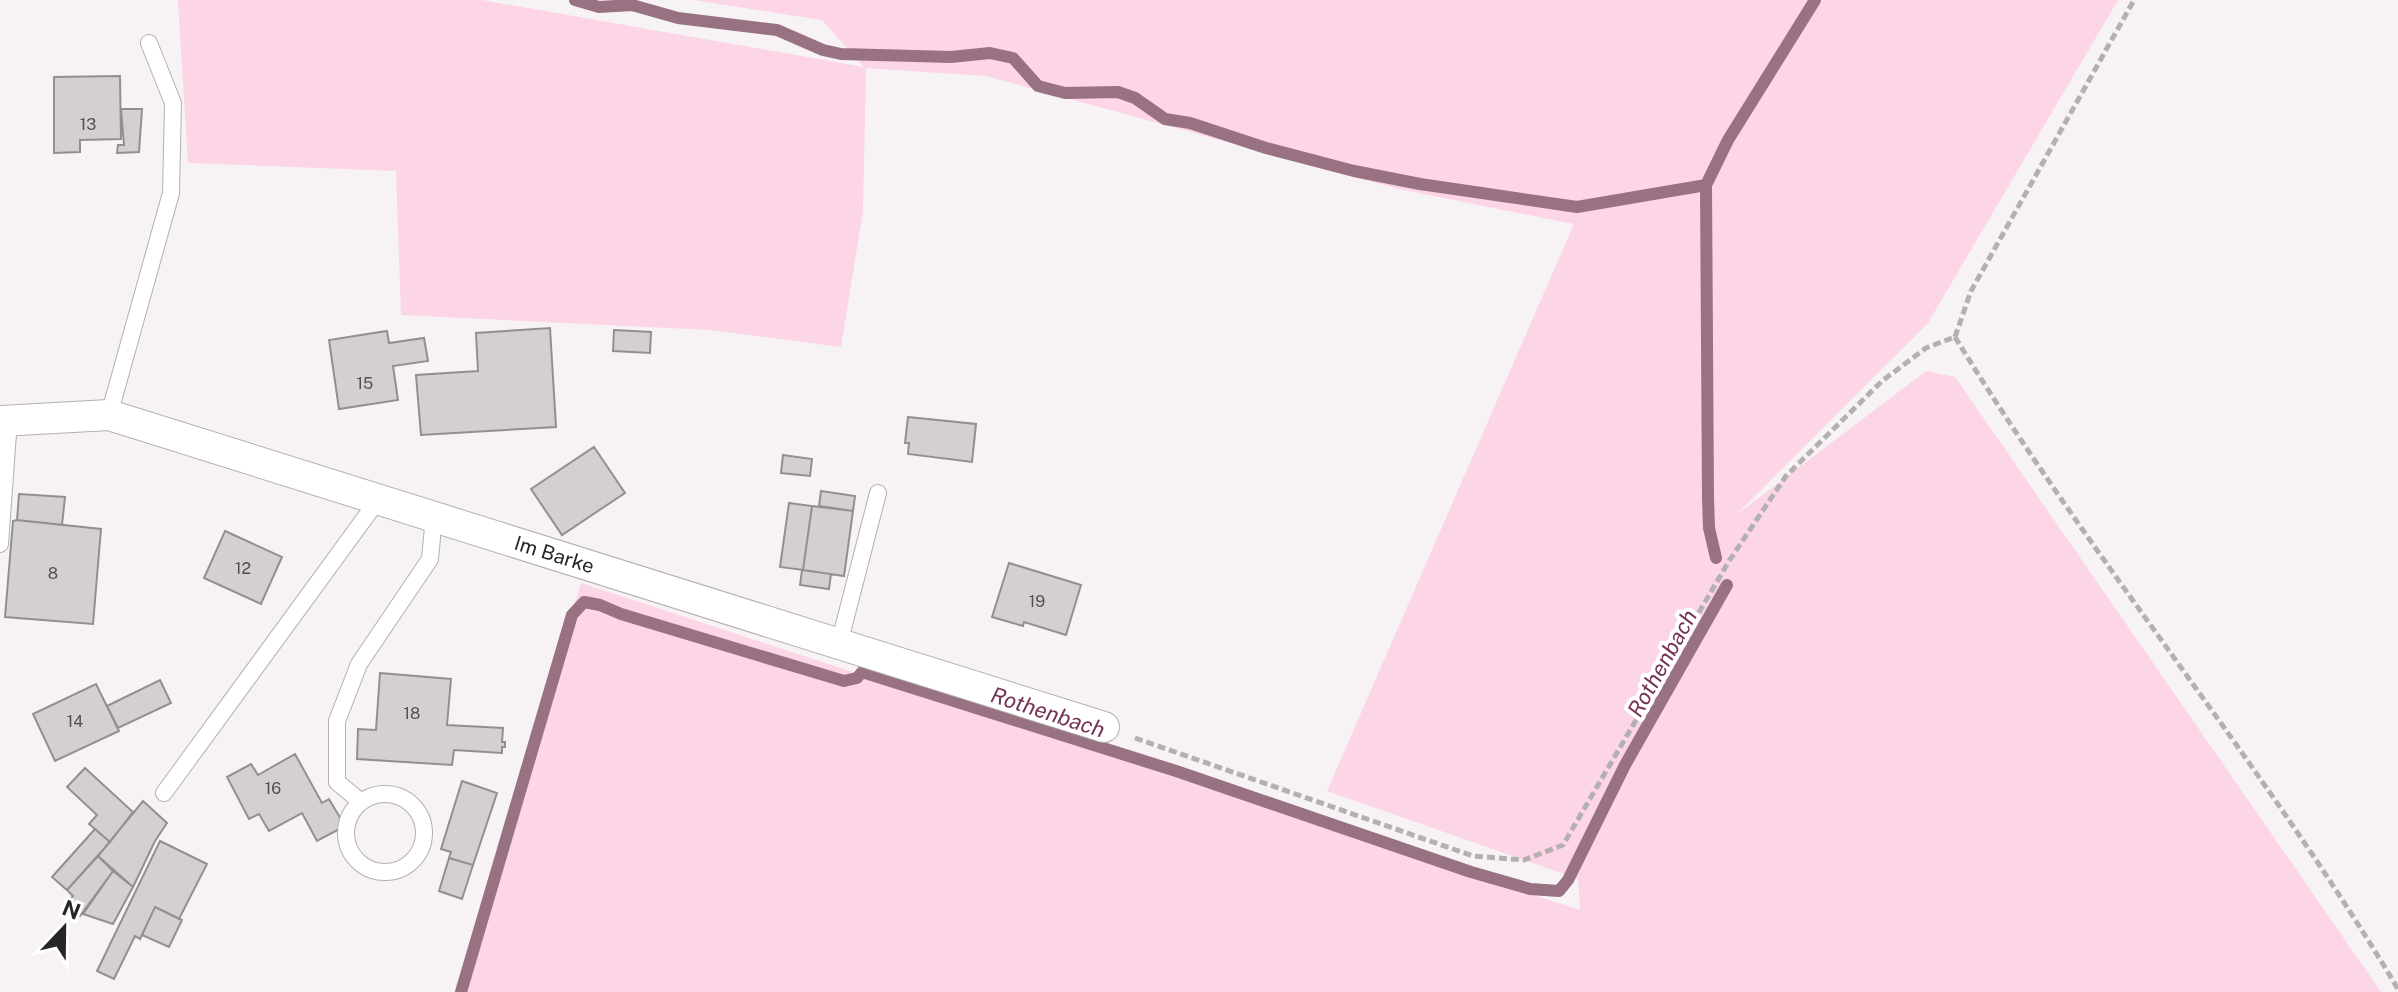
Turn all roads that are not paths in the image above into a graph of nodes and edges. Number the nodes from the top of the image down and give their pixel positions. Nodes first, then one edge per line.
1 (149, 43) dead end
2 (109, 415) junction
3 (4, 420) edge
4 (878, 493) dead end
5 (378, 500) junction
6 (434, 516) junction
7 (0, 544) edge
8 (839, 644) junction
9 (1104, 727) road end
10 (164, 793) dead end
11 (360, 801) junction

1 - 2 lane
2 - 3 street, Im Barke
2 - 5 street, Im Barke
3 - 7 lane
4 - 8 lane
5 - 6 street, Im Barke
5 - 10 lane
6 - 8 street, Im Barke
6 - 11 lane
8 - 9 street, Im Barke
11 - 11 lane

